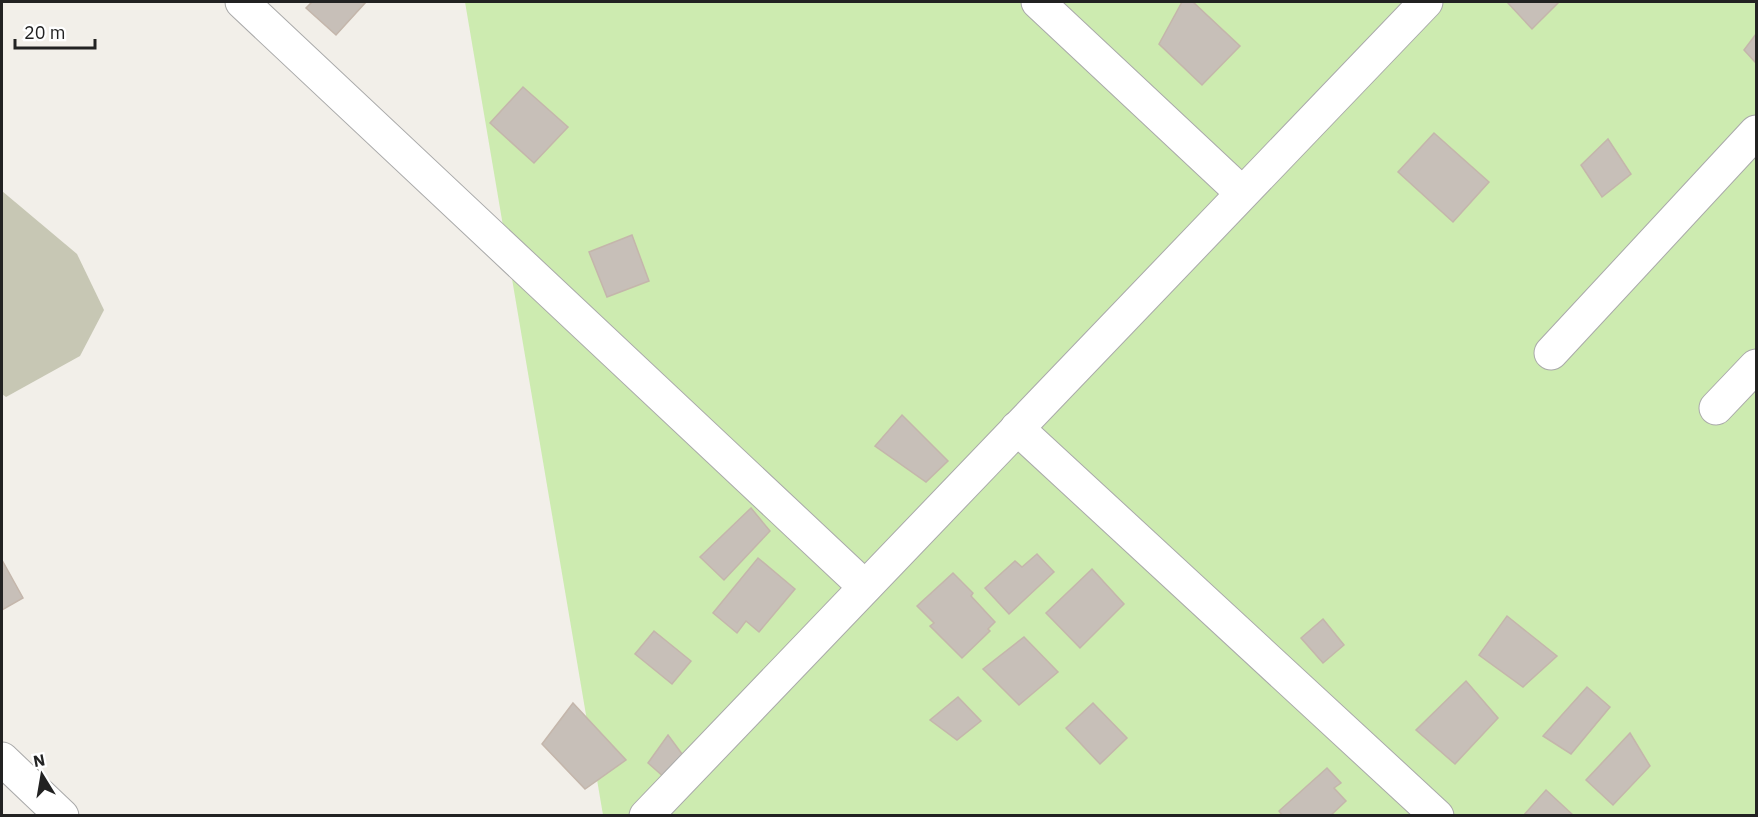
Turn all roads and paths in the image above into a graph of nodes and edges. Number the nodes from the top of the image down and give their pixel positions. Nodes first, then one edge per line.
1 (242, 2) edge
2 (1038, 2) edge
3 (1426, 2) edge
4 (1756, 132) edge
5 (1242, 193) junction
6 (1551, 353) dead end
7 (1756, 366) edge
8 (1716, 408) dead end
9 (1017, 428) junction
10 (865, 587) junction
11 (2, 759) edge
12 (62, 816) edge
13 (646, 816) edge
14 (1437, 816) edge

1 - 10 street
2 - 5 street
3 - 5 street
4 - 6 street
5 - 9 street
7 - 8 street
9 - 10 street
9 - 14 street
10 - 13 street
11 - 12 street

